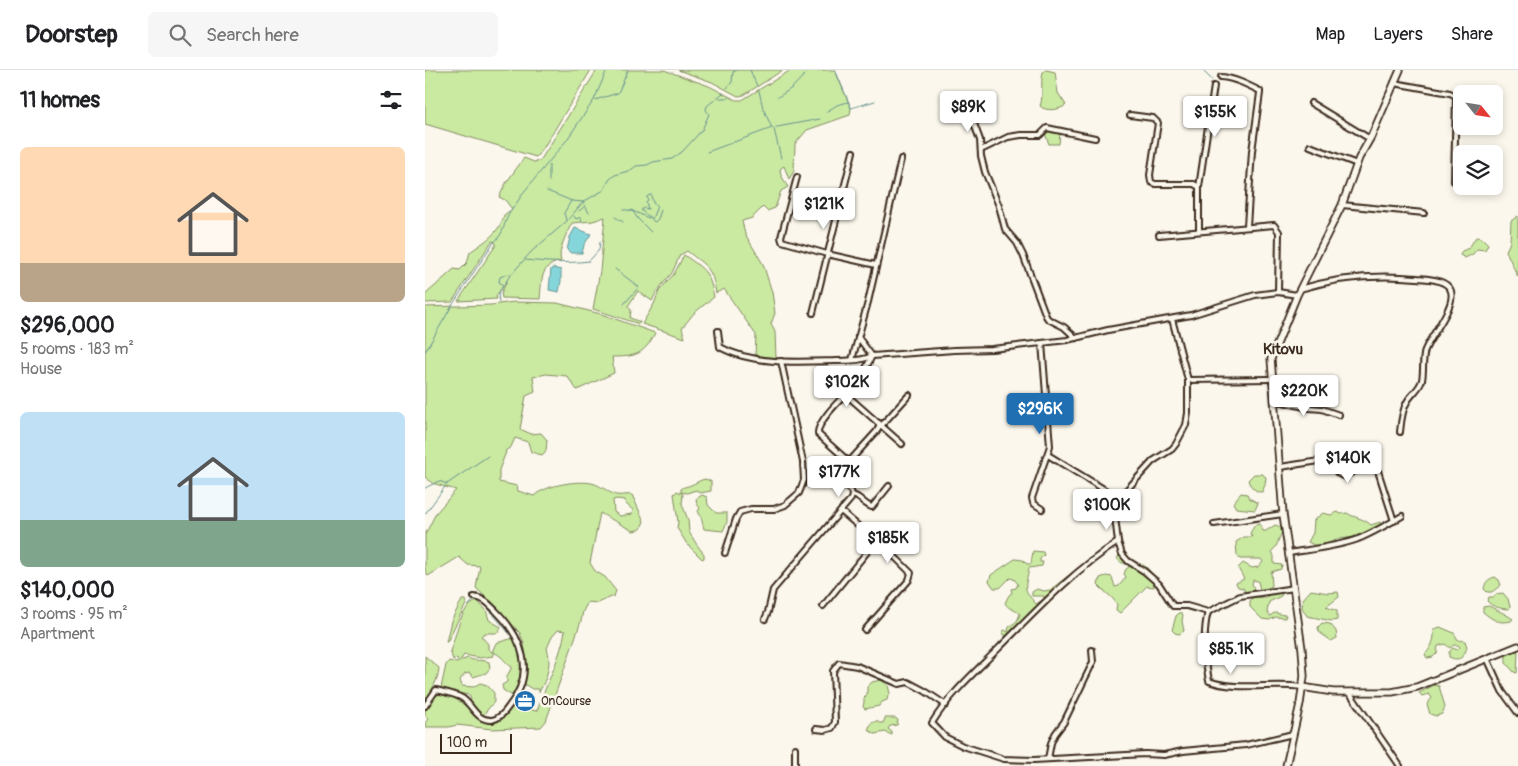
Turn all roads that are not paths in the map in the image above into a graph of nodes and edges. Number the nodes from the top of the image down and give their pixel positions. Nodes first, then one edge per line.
1 (1400, 70) edge
2 (1221, 77) dead end
3 (1394, 83) junction
4 (1214, 86) dead end
5 (1311, 103) dead end
6 (970, 113) dead end
7 (1130, 115) dead end
8 (1095, 138) dead end
9 (1370, 139) junction
10 (1455, 145) edge
11 (1310, 146) dead end
12 (981, 150) junction
13 (853, 152) dead end
14 (901, 159) dead end
15 (1357, 164) junction
16 (797, 176) dead end
17 (1199, 187) junction
18 (1342, 205) junction
19 (1423, 213) dead end
20 (1247, 226) junction
21 (1199, 231) junction
22 (1159, 235) dead end
23 (827, 254) junction
24 (876, 265) junction
25 (1278, 292) junction
26 (1298, 292) junction
27 (813, 313) dead end
28 (1172, 319) junction
29 (718, 331) dead end
30 (858, 337) junction
31 (1076, 338) junction
32 (1042, 343) junction
33 (872, 356) junction
34 (852, 360) junction
35 (781, 361) junction
36 (1271, 379) junction
37 (1188, 380) junction
38 (849, 391) junction
39 (909, 395) dead end
40 (1274, 400) junction
41 (1339, 415) dead end
42 (880, 425) junction
43 (1400, 432) dead end
44 (902, 444) dead end
45 (1048, 455) junction
46 (846, 465) junction
47 (1280, 467) junction
48 (889, 486) dead end
49 (852, 495) junction
50 (1120, 499) junction
51 (1042, 508) dead end
52 (843, 509) junction
53 (1283, 514) junction
54 (1402, 516) dead end
55 (1394, 521) junction
56 (1213, 524) dead end
57 (876, 541) junction
58 (1118, 542) junction
59 (725, 553) dead end
60 (1289, 553) junction
61 (1294, 588) junction
62 (474, 597) dead end
63 (823, 606) dead end
64 (1208, 612) junction
65 (765, 619) dead end
66 (865, 630) dead end
67 (1518, 646) edge
68 (1092, 650) dead end
69 (1487, 658) junction
70 (1302, 687) junction
71 (1349, 692) junction
72 (946, 705) junction
73 (425, 706) edge
74 (1518, 714) edge
75 (816, 729) dead end
76 (1293, 734) junction
77 (795, 748) dead end
78 (1048, 758) junction
79 (795, 766) edge
80 (1286, 766) edge
81 (1400, 766) edge

1 - 3 street
2 - 20 street
3 - 9 street
3 - 10 street
4 - 17 street
5 - 9 street
6 - 12 street
7 - 17 street
8 - 12 street
9 - 15 street
11 - 15 street
12 - 31 street
13 - 23 street
14 - 24 street
15 - 18 street
16 - 23 street
17 - 21 street
18 - 19 street
18 - 26 street
20 - 21 street
20 - 25 street
21 - 22 street
23 - 24 street
23 - 27 street
24 - 30 street
25 - 26 street
25 - 28 street
26 - 36 street
26 - 43 street
28 - 31 street
28 - 37 street
29 - 35 street
30 - 33 street
30 - 34 street
31 - 32 street
32 - 33 street
32 - 45 street
33 - 34 street
33 - 38 street
34 - 35 street
35 - 59 street
36 - 37 street
36 - 40 street
37 - 50 street
38 - 42 street
38 - 46 street
39 - 42 street
40 - 41 street
40 - 47 street
42 - 44 street
42 - 46 street
45 - 50 street
45 - 51 street
46 - 49 street
47 - 53 street
47 - 55 street
48 - 49 street
49 - 52 street
50 - 58 street
52 - 57 street
52 - 65 street
53 - 56 street
53 - 60 street
54 - 55 street
55 - 60 street
57 - 63 street
57 - 66 street
58 - 64 street
58 - 72 street
60 - 61 street
61 - 64 street
61 - 70 street
62 - 73 street
64 - 70 street
67 - 69 street
68 - 78 street
69 - 71 street
69 - 74 street
70 - 71 street
70 - 76 street
71 - 81 street
72 - 75 street
72 - 78 street
76 - 78 street
76 - 80 street
77 - 79 street

